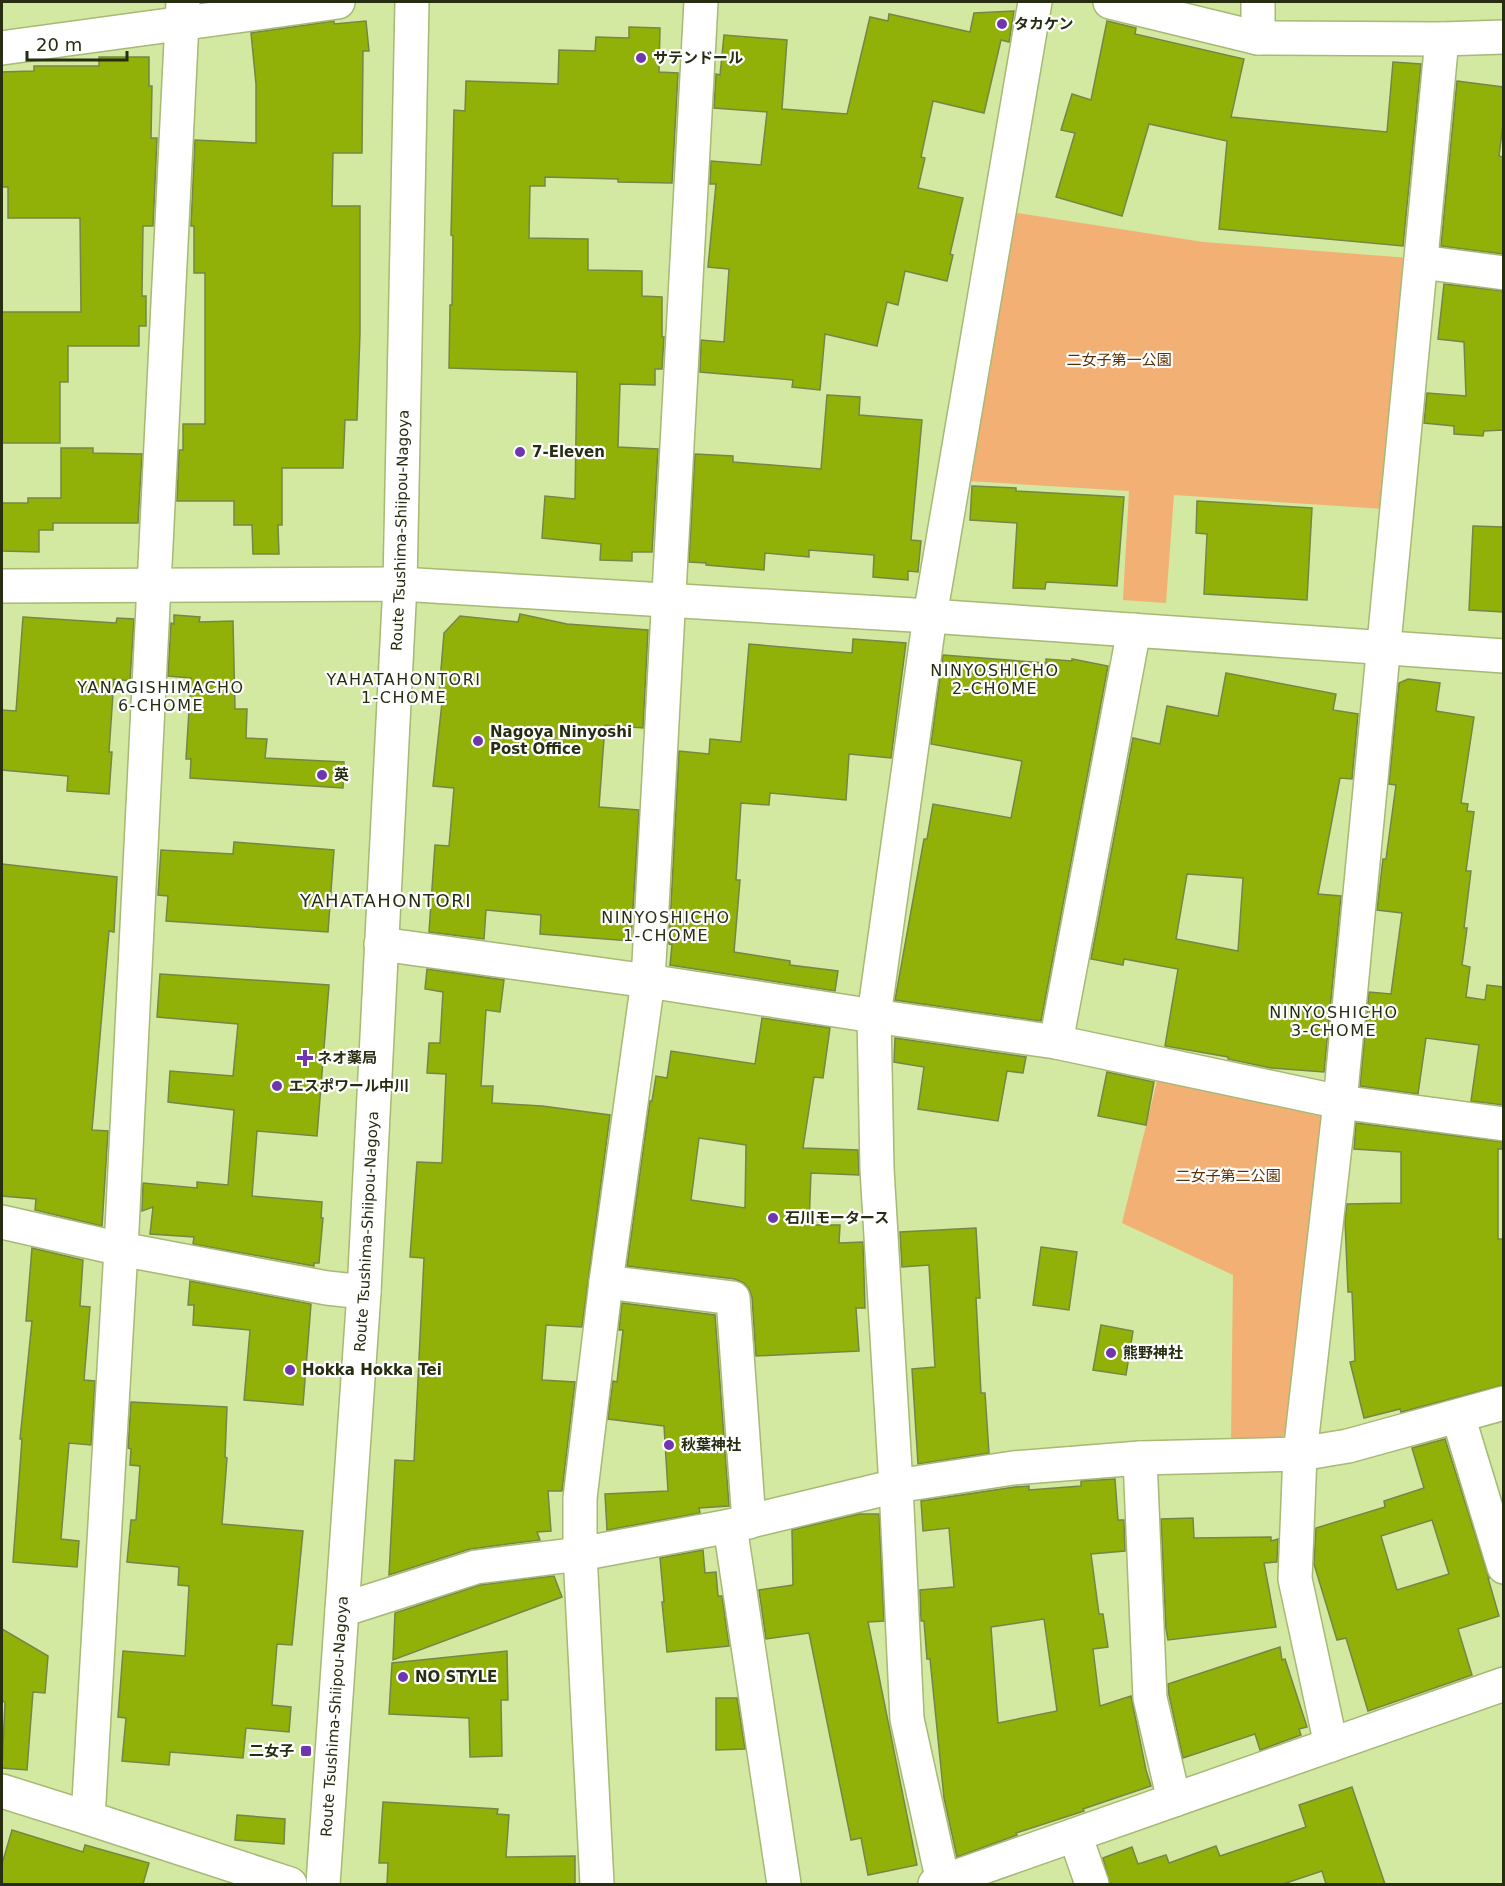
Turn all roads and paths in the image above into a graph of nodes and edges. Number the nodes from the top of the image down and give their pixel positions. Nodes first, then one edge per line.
1 (338, 2) edge
2 (412, 2) edge
3 (701, 2) edge
4 (1035, 2) edge
5 (1110, 2) edge
6 (1258, 2) edge
7 (183, 12) edge
8 (1503, 37) edge
9 (1258, 38) junction
10 (1442, 39) junction
11 (2, 48) edge
12 (1421, 262) junction
13 (1503, 273) edge
14 (400, 584) junction
15 (152, 585) junction
16 (2, 586) edge
17 (669, 600) junction
18 (930, 616) junction
19 (1134, 630) junction
20 (1385, 647) junction
21 (1503, 656) edge
22 (381, 944) junction
23 (648, 981) junction
24 (874, 1016) junction
25 (1056, 1042) junction
26 (1340, 1102) junction
27 (1503, 1124) edge
28 (2, 1222) edge
29 (121, 1249) junction
30 (606, 1282) junction
31 (364, 1292) junction
32 (1503, 1403) edge
33 (1458, 1416) junction
34 (1300, 1454) junction
35 (1140, 1458) junction
36 (896, 1485) junction
37 (739, 1524) junction
38 (580, 1554) junction
39 (1503, 1567) edge
40 (342, 1610) junction
41 (1503, 1684) edge
42 (1331, 1745) junction
43 (2, 1791) edge
44 (1174, 1800) junction
45 (88, 1818) junction
46 (1075, 1835) junction
47 (939, 1883) edge
48 (290, 1884) edge
49 (323, 1884) edge
50 (597, 1884) edge
51 (784, 1884) edge
52 (1092, 1884) edge

1 - 7 street
2 - 14 street, Route Tsushima-Shiipou-Nagoya
3 - 17 street
4 - 18 street
5 - 9 street
6 - 9 street
7 - 11 street
7 - 15 street
8 - 10 street
9 - 10 street
10 - 12 street
12 - 13 street
12 - 20 street
14 - 15 street
14 - 17 street
14 - 22 street, Route Tsushima-Shiipou-Nagoya
15 - 16 street
15 - 29 street
17 - 18 street
17 - 23 street
18 - 19 street
18 - 24 street
19 - 20 street
19 - 25 street
20 - 21 street
20 - 26 street
22 - 23 street
22 - 31 street, Route Tsushima-Shiipou-Nagoya
23 - 24 street
23 - 30 street
24 - 25 street
24 - 36 street
25 - 26 street
26 - 27 street
26 - 34 street
28 - 29 street
29 - 31 street
29 - 45 street
30 - 37 street
30 - 38 street
31 - 40 street, Route Tsushima-Shiipou-Nagoya
32 - 33 street
33 - 34 street
33 - 39 street
34 - 35 street
34 - 42 street
35 - 36 street
35 - 44 street
36 - 37 street
36 - 47 street
37 - 38 street
37 - 51 street
38 - 40 street
38 - 50 street
40 - 49 street, Route Tsushima-Shiipou-Nagoya
41 - 42 street
42 - 44 street
43 - 45 street
44 - 46 street
45 - 48 street
46 - 47 street
46 - 52 street

